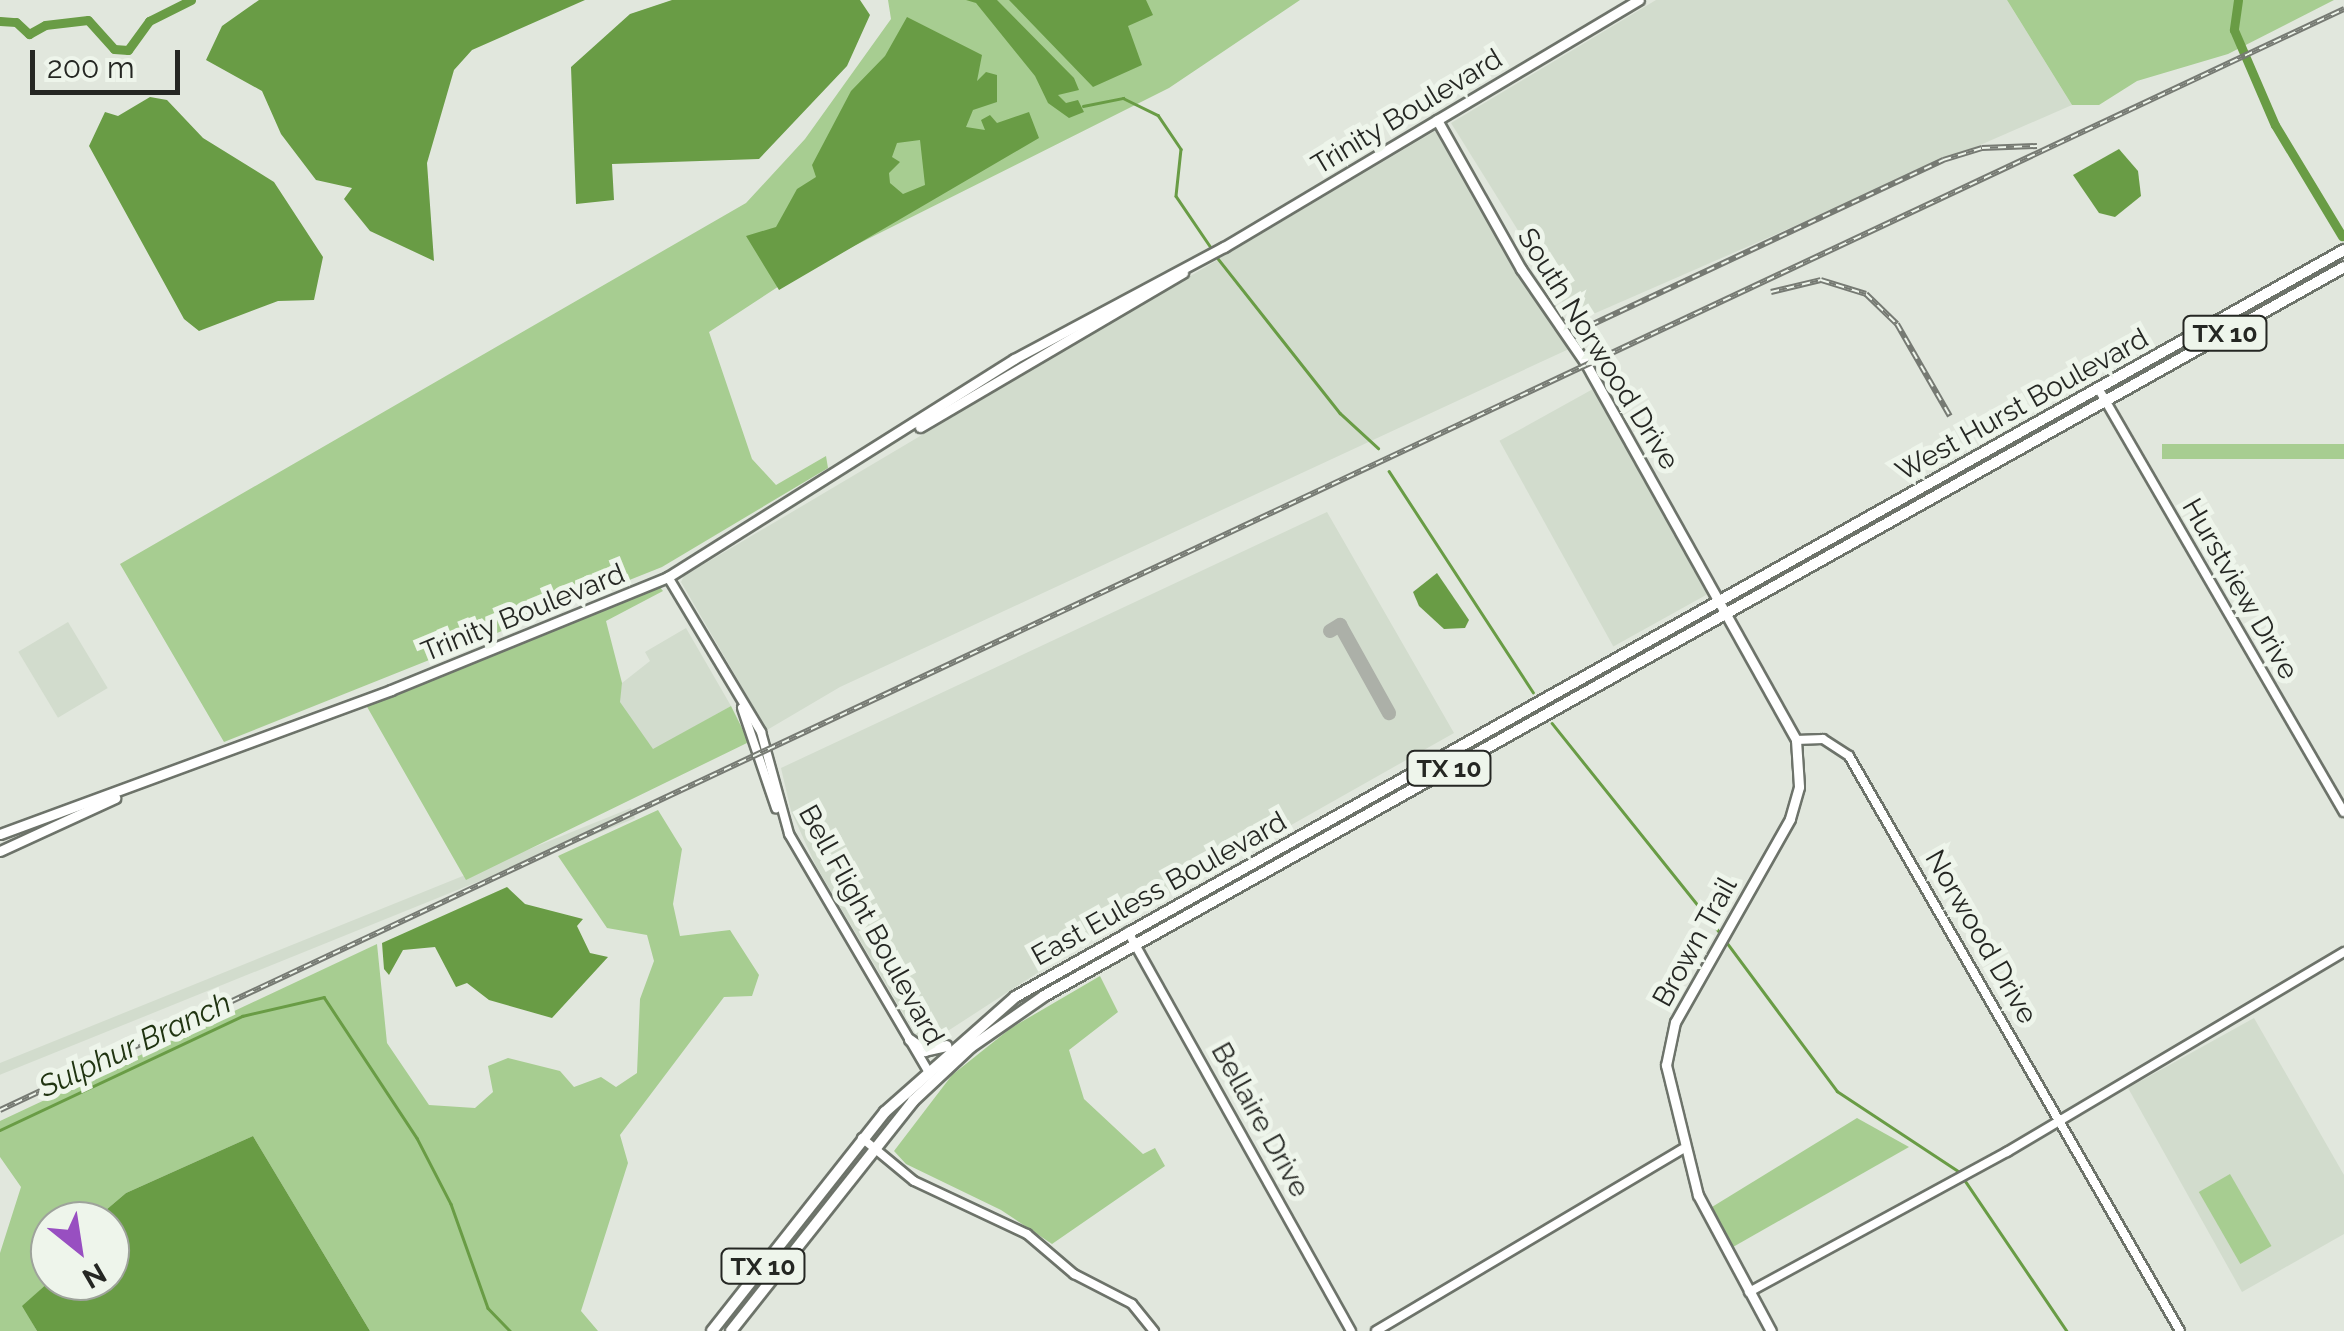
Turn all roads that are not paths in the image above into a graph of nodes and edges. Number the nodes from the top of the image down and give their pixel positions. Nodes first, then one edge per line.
1 (1638, 0) edge
2 (1438, 120) junction
3 (2344, 250) edge
4 (2344, 266) edge
5 (2098, 388) junction
6 (2105, 401) junction
7 (668, 577) junction
8 (1722, 600) junction
9 (1728, 612) junction
10 (1796, 740) junction
11 (144, 783) junction
12 (2344, 812) edge
13 (0, 834) edge
14 (0, 850) edge
15 (1128, 932) junction
16 (1136, 944) junction
17 (2344, 952) edge
18 (972, 1028) junction
19 (910, 1040) junction
20 (927, 1070) junction
21 (935, 1080) junction
22 (2061, 1121) junction
23 (861, 1138) junction
24 (872, 1147) junction
25 (1682, 1149) junction
26 (1749, 1292) junction
27 (712, 1331) edge
28 (731, 1331) edge
29 (1154, 1331) edge
30 (1352, 1331) edge
31 (1376, 1331) edge
32 (1771, 1331) edge
33 (2180, 1331) edge

1 - 2 main road, Trinity Boulevard
2 - 7 main road, Trinity Boulevard
2 - 8 main road, South Norwood Drive
3 - 5 main road, West Hurst Boulevard / TX 10
4 - 6 main road, West Hurst Boulevard / TX 10
5 - 6 street, Hurstview Drive
5 - 8 main road, West Hurst Boulevard / TX 10
6 - 9 main road, West Hurst Boulevard / TX 10
6 - 12 street, Hurstview Drive
7 - 11 main road, Trinity Boulevard
7 - 19 street, Bell Flight Boulevard
8 - 9 main road
8 - 15 main road, East Euless Boulevard / TX 10
9 - 10 main road
9 - 16 main road, East Euless Boulevard / TX 10
10 - 22 street, Norwood Drive
10 - 25 main road, Brown Trail
11 - 13 main road, Trinity Boulevard
11 - 14 main road, Trinity Boulevard
15 - 16 street, Bellaire Drive
15 - 18 main road, East Euless Boulevard / TX 10
16 - 21 main road, East Euless Boulevard / TX 10
16 - 30 street, Bellaire Drive
17 - 22 street
18 - 19 main road
18 - 20 main road, East Euless Boulevard / TX 10
19 - 20 street, Bell Flight Boulevard
20 - 21 street, Bell Flight Boulevard
20 - 23 main road, East Euless Boulevard / TX 10
21 - 24 main road, East Euless Boulevard / TX 10
22 - 26 street
22 - 33 street, Norwood Drive
23 - 24 street
23 - 27 main road, East Euless Boulevard / TX 10
24 - 28 main road, East Euless Boulevard / TX 10
24 - 29 street
25 - 26 main road, Brown Trail
25 - 31 street
26 - 32 main road, Brown Trail

